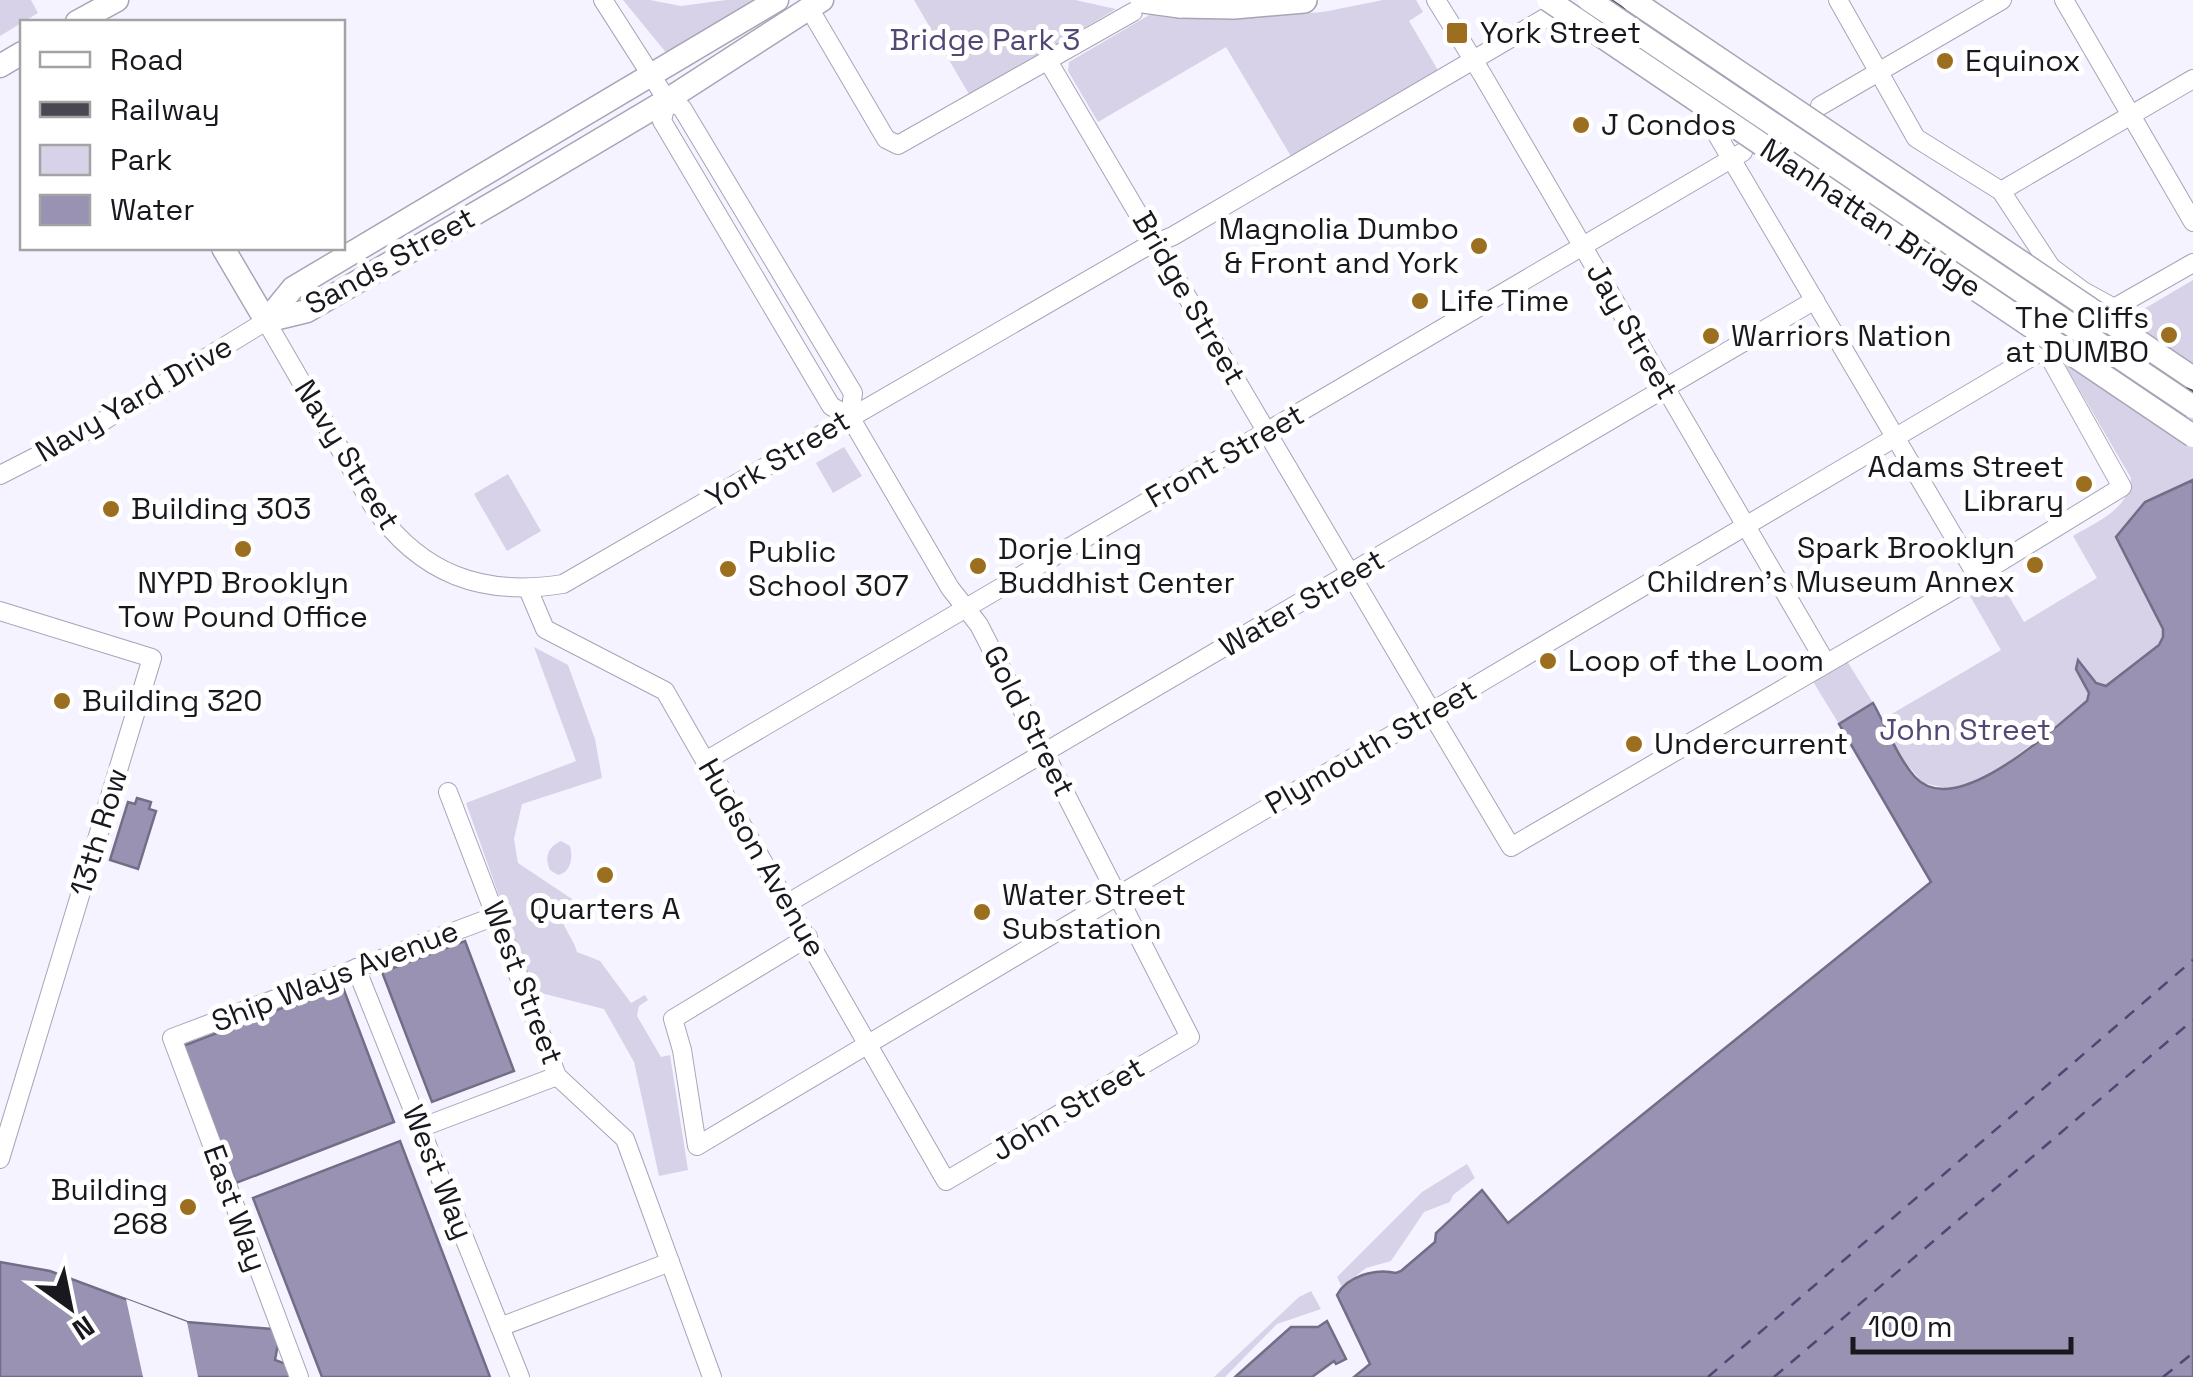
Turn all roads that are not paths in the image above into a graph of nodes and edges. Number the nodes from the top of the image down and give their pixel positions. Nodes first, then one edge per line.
1 (117, 0) edge
2 (604, 0) edge
3 (777, 0) edge
4 (1304, 0) edge
5 (1436, 0) edge
6 (1589, 0) edge
7 (1632, 0) edge
8 (1838, 0) edge
9 (2002, 0) edge
10 (2064, 0) edge
11 (816, 4) edge
12 (1138, 6) edge
13 (1547, 9) edge
14 (84, 15) edge
15 (1473, 60) junction
16 (1048, 61) junction
17 (1878, 72) junction
18 (652, 76) junction
19 (2193, 79) edge
20 (666, 100) junction
21 (1820, 106) dead end
22 (2131, 115) junction
23 (1716, 133) dead end
24 (1738, 155) junction
25 (2001, 191) junction
26 (2193, 222) edge
27 (1157, 242) junction
28 (1582, 247) junction
29 (224, 250) edge
30 (2193, 263) edge
31 (1814, 300) junction
32 (266, 321) junction
33 (2193, 378) edge
34 (1666, 390) junction
35 (2193, 407) edge
36 (850, 417) junction
37 (1267, 431) junction
38 (2193, 436) edge
39 (1895, 437) junction
40 (0, 474) edge
41 (1746, 525) junction
42 (1351, 574) junction
43 (1977, 576) junction
44 (528, 590) junction
45 (966, 608) junction
46 (0, 612) edge
47 (1826, 664) junction
48 (1432, 712) junction
49 (1046, 754) junction
50 (707, 760) junction
51 (448, 792) dead end
52 (1118, 896) junction
53 (788, 903) junction
54 (498, 915) junction
55 (808, 937) junction
56 (356, 968) junction
57 (1190, 1037) joint
58 (172, 1038) joint
59 (868, 1043) junction
60 (557, 1076) junction
61 (420, 1128) junction
62 (0, 1159) edge
63 (946, 1180) joint
64 (670, 1262) junction
65 (500, 1327) junction
66 (299, 1377) edge
67 (520, 1377) edge
68 (712, 1377) edge

1 - 14 main road
2 - 18 street, Gold Street
3 - 18 main road, Sands Street
4 - 12 highway, bridge
5 - 15 street, Jay Street
6 - 35 main road, bridge
7 - 33 main road, Manhattan Bridge, bridge
8 - 17 street
9 - 17 street
10 - 22 street
11 - 16 street
11 - 20 main road, Sands Street
12 - 16 street
13 - 15 street, York Street
13 - 38 main road, Manhattan Bridge, bridge
15 - 27 street, York Street
15 - 28 street, Jay Street
16 - 27 street, Bridge Street
17 - 21 street
17 - 25 street
18 - 20 street, Gold Street
18 - 32 main road, Sands Street
19 - 22 street
20 - 32 main road, Sands Street
20 - 36 street, Gold Street
20 - 36 street, Gold Street
22 - 25 street
22 - 26 street
23 - 24 street
24 - 28 street, Front Street
24 - 31 street
25 - 30 street
27 - 36 street, York Street
27 - 37 street, Bridge Street
28 - 34 street, Jay Street
28 - 37 street, Front Street
29 - 32 main road, Navy Street
31 - 34 street, Water Street
31 - 39 street
32 - 40 street, Navy Yard Drive
32 - 44 street, Navy Street
34 - 41 street, Jay Street
34 - 42 street, Water Street
36 - 44 street, York Street
36 - 45 street, Gold Street
37 - 42 street, Bridge Street
37 - 45 street, Front Street
39 - 41 street, Plymouth Street
39 - 43 street
39 - 43 street, Plymouth Street
41 - 47 street, Jay Street
41 - 48 street, Plymouth Street
42 - 48 street, Bridge Street
42 - 49 street, Water Street
43 - 47 street
44 - 50 street, Hudson Avenue
45 - 49 street, Gold Street
45 - 50 street, Front Street
46 - 62 street, 13th Row
47 - 48 street, Bridge Street
48 - 52 street, Plymouth Street
49 - 52 street, Gold Street
49 - 53 street, Water Street
50 - 53 street, Hudson Avenue
51 - 54 street, West Street
52 - 57 street, Gold Street
52 - 59 street, Plymouth Street
53 - 55 street, Hudson Avenue
54 - 56 street, Ship Ways Avenue
54 - 60 street, West Street
55 - 59 street, Hudson Avenue
55 - 59 street, Plymouth Street
56 - 58 street, Ship Ways Avenue
56 - 61 street, West Way
57 - 63 street, John Street
58 - 66 street, East Way
59 - 63 street, Hudson Avenue
60 - 61 street
60 - 64 street, West Street
61 - 65 street, West Way
64 - 65 street
64 - 68 street, West Street
65 - 67 street, West Way

